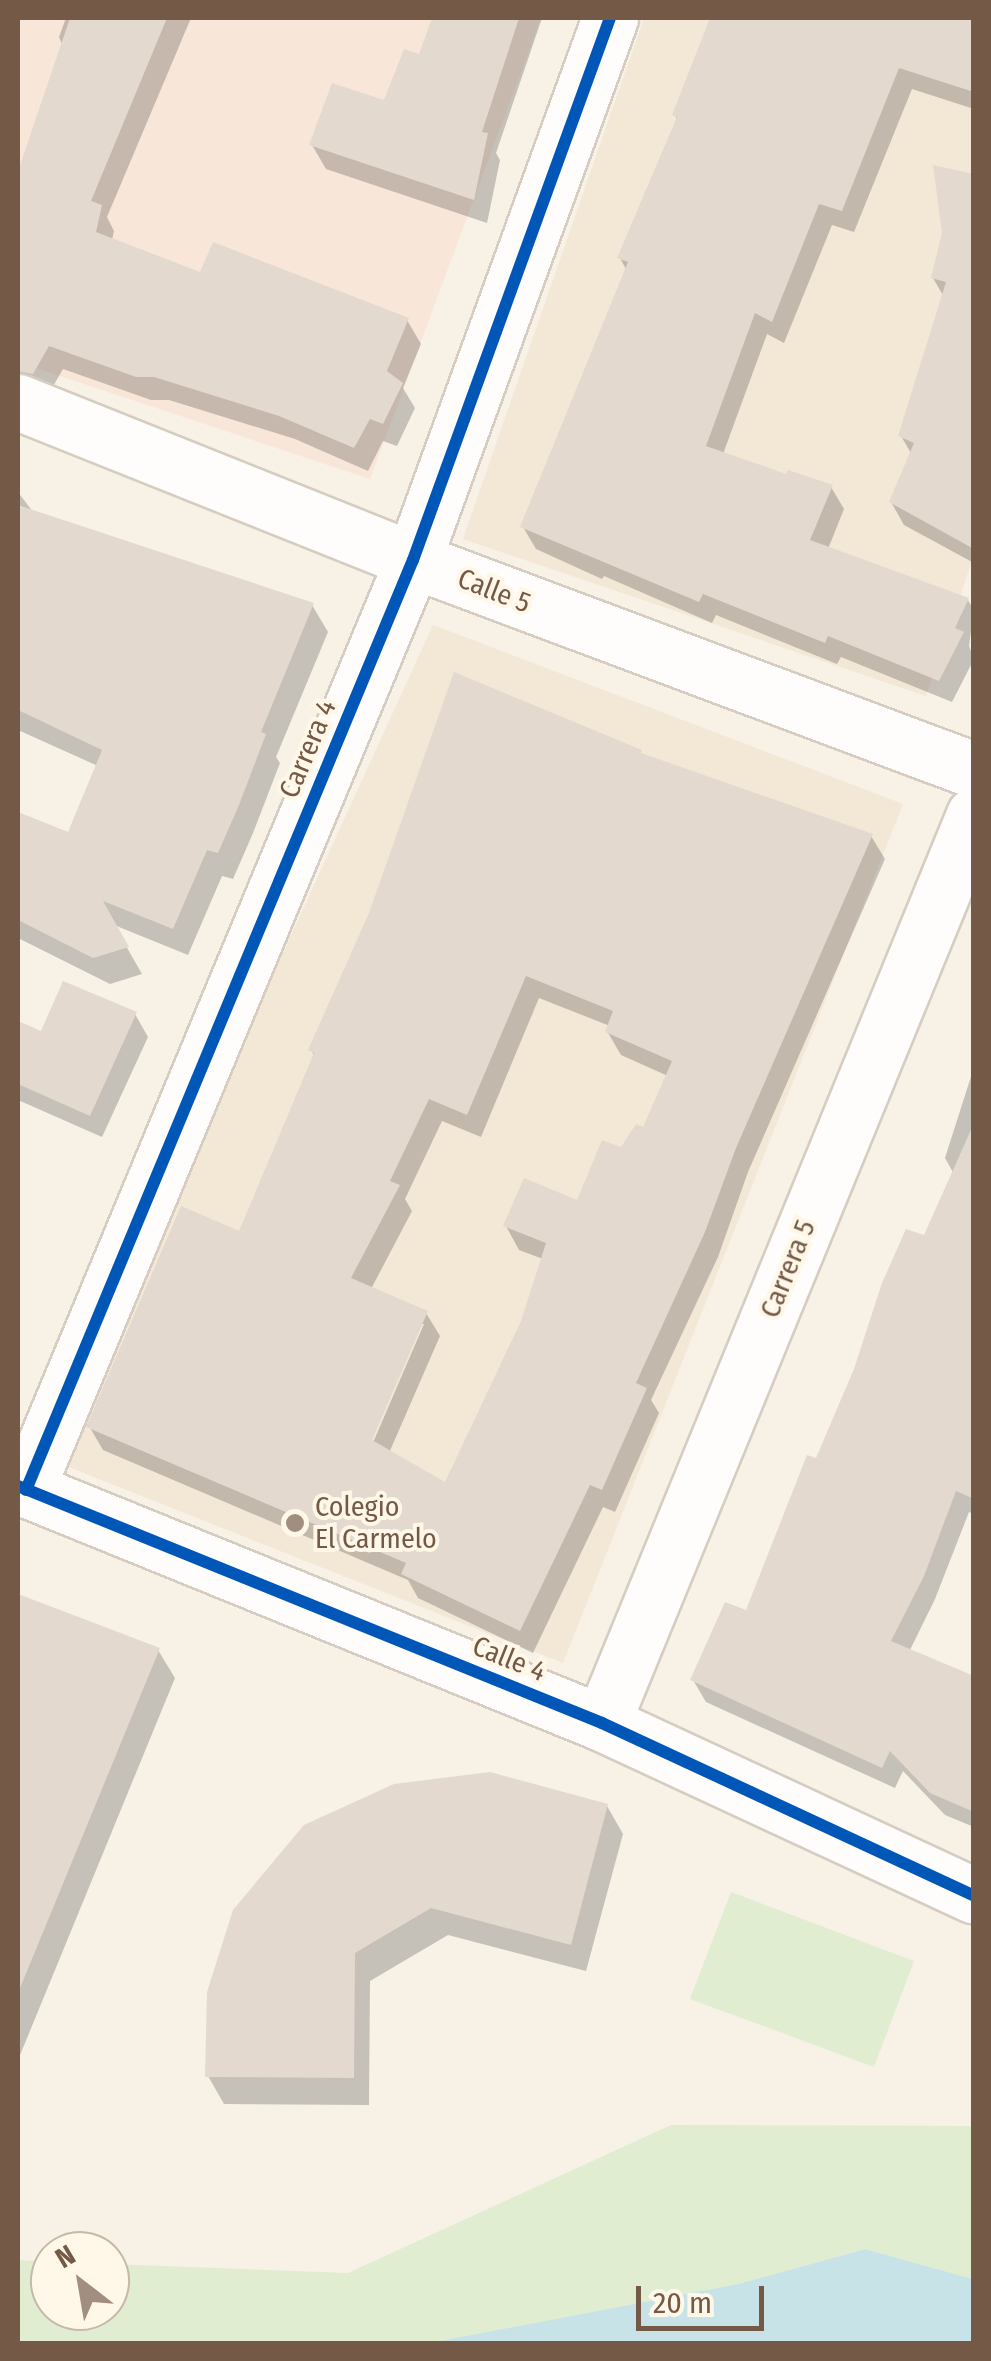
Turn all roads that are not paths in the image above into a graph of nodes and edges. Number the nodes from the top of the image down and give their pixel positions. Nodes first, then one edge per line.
1 (610, 18) edge
2 (18, 402) edge
3 (414, 560) junction
4 (974, 770) edge
5 (974, 814) edge
6 (22, 1488) edge
7 (602, 1723) junction
8 (974, 1896) edge

1 - 3 street, Carrera 4
2 - 3 street, Calle 5
3 - 4 street, Calle 5
3 - 6 street, Carrera 4
5 - 7 street, Carrera 5
6 - 7 street, Calle 4
7 - 8 street, Calle 4

